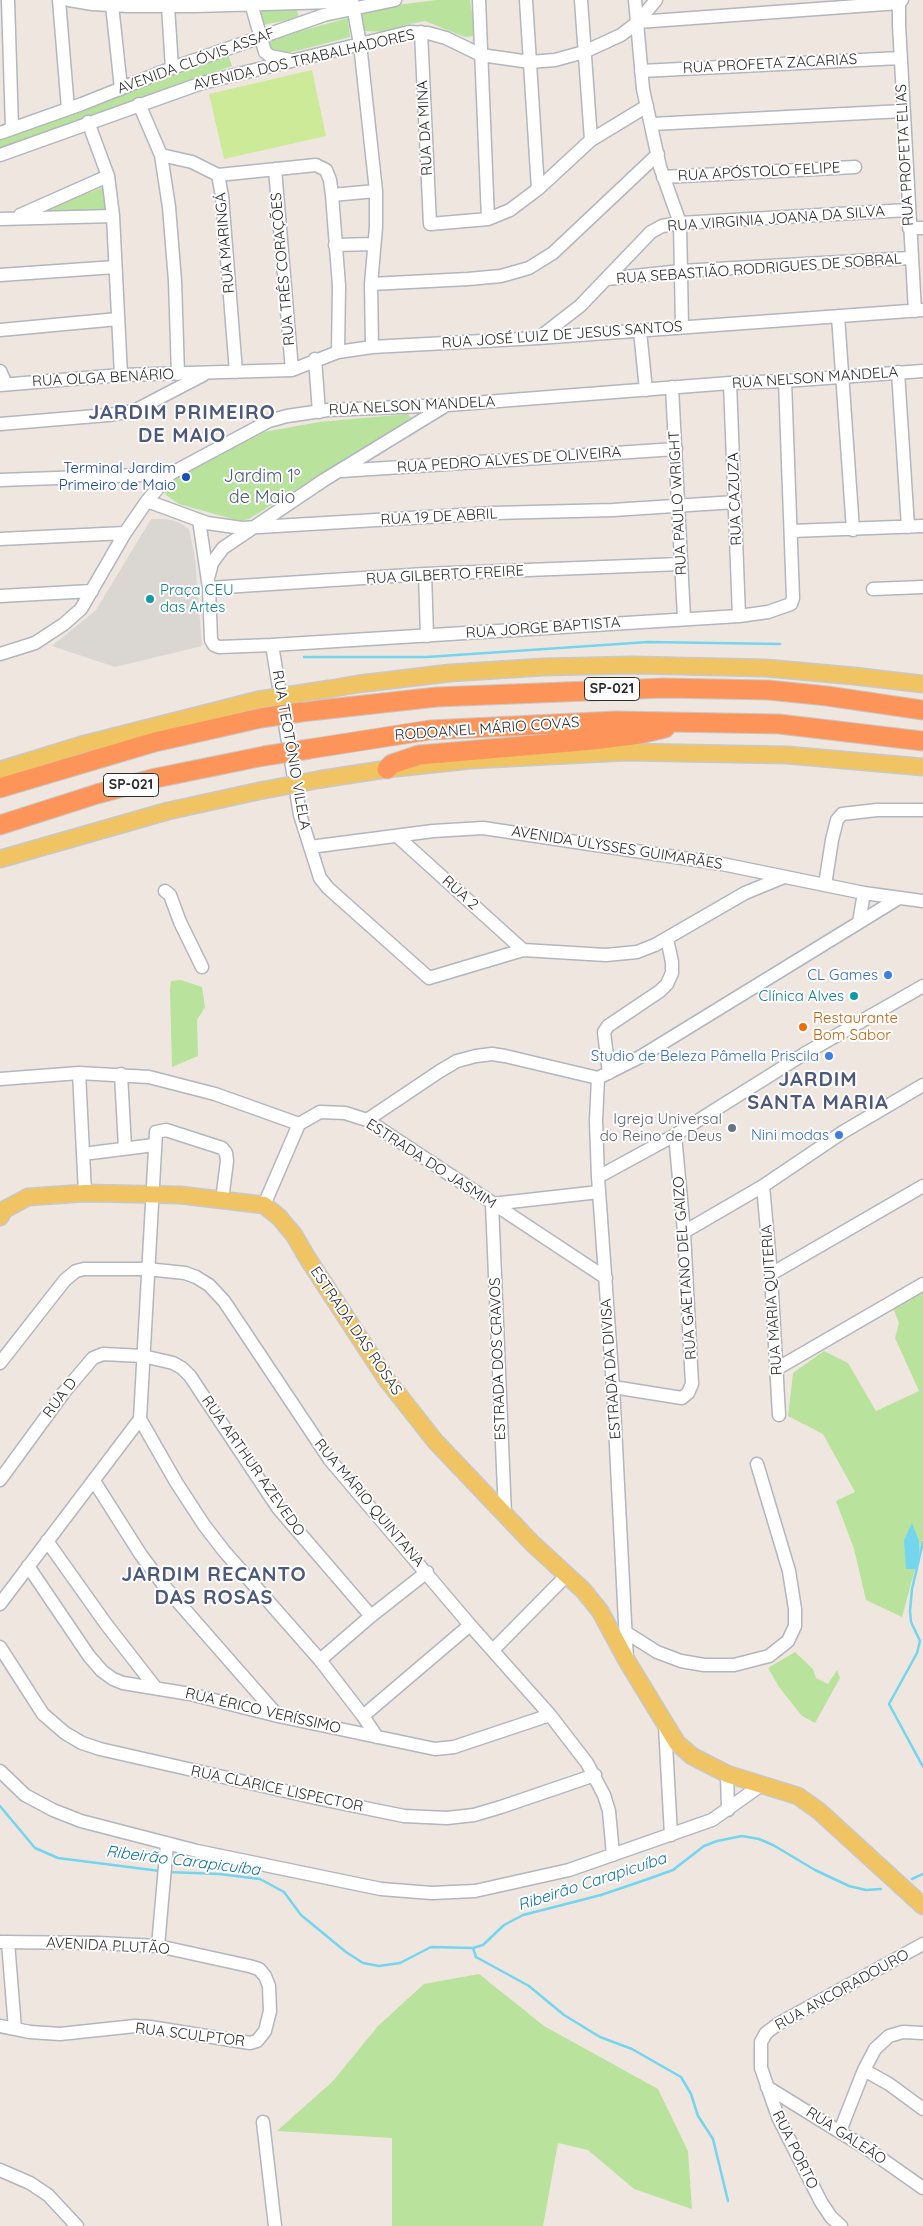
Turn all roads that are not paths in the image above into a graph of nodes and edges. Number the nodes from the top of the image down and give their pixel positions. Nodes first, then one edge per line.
1 (8, 0) edge
2 (59, 0) edge
3 (68, 0) edge
4 (395, 0) edge
5 (479, 0) edge
6 (526, 0) edge
7 (581, 0) edge
8 (635, 0) edge
9 (656, 0) edge
10 (93, 2) edge
11 (250, 2) edge
12 (301, 2) edge
13 (900, 2) edge
14 (144, 3) edge
15 (195, 3) edge
16 (353, 4) edge
17 (112, 5) junction
18 (168, 6) junction
19 (308, 21) junction
20 (638, 22) junction
21 (421, 32) junction
22 (259, 39) junction
23 (360, 44) junction
24 (265, 52) junction
25 (584, 52) junction
26 (481, 55) junction
27 (900, 58) junction
28 (297, 60) junction
29 (530, 62) junction
30 (172, 68) junction
31 (256, 70) junction
32 (641, 71) junction
33 (121, 88) junction
34 (140, 104) junction
35 (647, 106) junction
36 (68, 109) junction
37 (903, 111) junction
38 (88, 122) junction
39 (652, 124) junction
40 (12, 128) junction
41 (0, 133) edge
42 (591, 140) junction
43 (658, 154) junction
44 (0, 155) edge
45 (161, 155) junction
46 (855, 166) dead end
47 (275, 169) junction
48 (218, 175) junction
49 (108, 176) junction
50 (663, 177) junction
51 (538, 189) junction
52 (376, 191) junction
53 (332, 195) junction
54 (908, 210) junction
55 (114, 216) junction
56 (6, 219) edge
57 (488, 219) junction
58 (680, 223) junction
59 (909, 228) junction
60 (923, 228) edge
61 (374, 244) junction
62 (335, 245) junction
63 (910, 258) junction
64 (115, 267) junction
65 (681, 271) junction
66 (0, 275) edge
67 (607, 279) junction
68 (371, 284) junction
69 (919, 310) edge
70 (838, 316) junction
71 (118, 319) junction
72 (682, 326) junction
73 (0, 330) edge
74 (640, 331) junction
75 (538, 338) junction
76 (372, 347) junction
77 (338, 352) junction
78 (315, 359) junction
79 (292, 370) junction
80 (0, 371) edge
81 (923, 371) edge
82 (236, 372) junction
83 (898, 372) junction
84 (206, 373) junction
85 (121, 374) junction
86 (178, 374) junction
87 (842, 378) junction
88 (785, 381) junction
89 (730, 383) junction
90 (3, 384) edge
91 (672, 387) junction
92 (646, 390) junction
93 (447, 405) junction
94 (319, 412) junction
95 (0, 424) edge
96 (676, 449) junction
97 (341, 471) junction
98 (170, 474) junction
99 (0, 480) edge
100 (147, 501) junction
101 (735, 502) junction
102 (679, 506) junction
103 (199, 520) junction
104 (923, 526) edge
105 (255, 527) junction
106 (908, 527) junction
107 (853, 530) junction
108 (791, 531) junction
109 (125, 533) junction
110 (0, 539) edge
111 (682, 564) junction
112 (426, 574) junction
113 (208, 584) junction
114 (923, 587) edge
115 (873, 589) dead end
116 (92, 592) junction
117 (0, 596) edge
118 (740, 616) junction
119 (684, 618) junction
120 (427, 636) junction
121 (272, 646) junction
122 (0, 654) edge
123 (923, 684) edge
124 (259, 709) junction
125 (923, 710) edge
126 (688, 722) junction
127 (923, 741) edge
128 (923, 767) edge
129 (387, 769) junction
130 (0, 770) edge
131 (0, 788) edge
132 (923, 810) edge
133 (0, 825) edge
134 (397, 836) junction
135 (310, 847) junction
136 (0, 858) edge
137 (752, 871) junction
138 (784, 877) junction
139 (826, 885) junction
140 (165, 892) dead end
141 (745, 893) junction
142 (864, 893) junction
143 (899, 898) junction
144 (923, 901) edge
145 (859, 922) junction
146 (666, 939) junction
147 (523, 950) junction
148 (202, 967) dead end
149 (923, 986) edge
150 (79, 1073) junction
151 (121, 1074) junction
152 (603, 1075) junction
153 (0, 1079) edge
154 (923, 1085) edge
155 (367, 1120) junction
156 (299, 1124) junction
157 (675, 1135) junction
158 (154, 1146) junction
159 (125, 1148) junction
160 (83, 1154) junction
161 (598, 1177) junction
162 (763, 1186) junction
163 (921, 1191) edge
164 (599, 1192) junction
165 (86, 1193) junction
166 (152, 1195) junction
167 (222, 1200) junction
168 (492, 1204) junction
169 (264, 1205) junction
170 (0, 1217) edge
171 (684, 1232) junction
172 (147, 1269) junction
173 (772, 1274) junction
174 (606, 1278) junction
175 (923, 1284) edge
176 (143, 1356) junction
177 (0, 1363) edge
178 (778, 1368) junction
179 (612, 1387) junction
180 (779, 1415) dead end
181 (140, 1419) junction
182 (757, 1464) dead end
183 (0, 1480) edge
184 (94, 1481) junction
185 (505, 1515) junction
186 (47, 1540) junction
187 (28, 1566) junction
188 (427, 1572) junction
189 (568, 1574) junction
190 (0, 1604) edge
191 (371, 1616) junction
192 (470, 1625) junction
193 (627, 1633) junction
194 (0, 1647) edge
195 (493, 1650) junction
196 (320, 1660) junction
197 (627, 1661) junction
198 (250, 1684) junction
199 (155, 1687) junction
200 (244, 1707) junction
201 (550, 1715) junction
202 (278, 1716) junction
203 (363, 1716) junction
204 (665, 1726) junction
205 (377, 1737) junction
206 (0, 1771) edge
207 (727, 1774) junction
208 (595, 1775) junction
209 (760, 1786) junction
210 (728, 1810) junction
211 (671, 1835) junction
212 (167, 1844) junction
213 (613, 1855) junction
214 (923, 1906) edge
215 (4, 1942) edge
216 (923, 1944) edge
217 (158, 1946) junction
218 (270, 2011) joint
219 (0, 2026) edge
220 (15, 2029) junction
221 (923, 2033) edge
222 (761, 2068) joint
223 (864, 2070) junction
224 (767, 2087) junction
225 (923, 2109) edge
226 (263, 2122) dead end
227 (840, 2131) junction
228 (0, 2170) edge
229 (923, 2188) edge
230 (77, 2226) edge
231 (275, 2226) edge
232 (841, 2226) edge

1 - 40 street
2 - 36 street
3 - 10 street
4 - 16 street, AVENIDA CLÓVIS ASSAF
5 - 26 street
6 - 29 street
7 - 25 street
8 - 20 street
9 - 20 street, AVENIDA DOS TRABALHADORES
10 - 17 street
11 - 12 street
11 - 15 street
11 - 22 street
12 - 16 street
12 - 19 street
13 - 20 street
13 - 27 street, RUA PROFETA ELIAS
14 - 17 street
14 - 18 street
15 - 18 street
16 - 19 street, AVENIDA CLÓVIS ASSAF
16 - 23 street
17 - 33 street
18 - 30 street
19 - 22 street, AVENIDA CLÓVIS ASSAF
20 - 25 street, AVENIDA DOS TRABALHADORES
20 - 32 street
21 - 23 street, AVENIDA DOS TRABALHADORES
21 - 26 street, AVENIDA DOS TRABALHADORES
21 - 57 street, RUA DA MINA
22 - 24 street
22 - 30 street, AVENIDA CLÓVIS ASSAF
23 - 28 street, AVENIDA DOS TRABALHADORES
23 - 52 street
24 - 28 street
24 - 31 street
25 - 29 street, AVENIDA DOS TRABALHADORES
25 - 42 street
26 - 29 street, AVENIDA DOS TRABALHADORES
26 - 57 street
27 - 32 street, RUA PROFETA ZACARIAS
27 - 37 street, RUA PROFETA ELIAS
28 - 31 street, AVENIDA DOS TRABALHADORES
29 - 51 street
30 - 33 street, AVENIDA CLÓVIS ASSAF
31 - 34 street, AVENIDA DOS TRABALHADORES
32 - 35 street
33 - 36 street, AVENIDA CLÓVIS ASSAF
34 - 38 street, AVENIDA DOS TRABALHADORES
34 - 45 street
35 - 39 street
35 - 42 street
36 - 40 street, AVENIDA CLÓVIS ASSAF
37 - 39 street
37 - 54 street, RUA PROFETA ELIAS
38 - 44 street, AVENIDA DOS TRABALHADORES
38 - 49 street
39 - 43 street
40 - 41 street, AVENIDA CLÓVIS ASSAF
42 - 51 street
43 - 50 street
43 - 68 street
45 - 48 street, RUA MARINGÁ
45 - 86 street
46 - 50 street, RUA APÓSTOLO FELIPE
47 - 48 street
47 - 53 street
47 - 79 street, RUA TRÊS CORAÇÕES
48 - 82 street, RUA MARINGÁ
49 - 55 street
49 - 56 street
50 - 58 street
51 - 57 street
52 - 53 street
52 - 61 street
53 - 62 street
54 - 58 street, RUA VIRGINIA JOANA DA SILVA
54 - 59 street, RUA PROFETA ELIAS
55 - 56 street
55 - 64 street
58 - 65 street
58 - 67 street, RUA VIRGINIA JOANA DA SILVA
59 - 60 street
59 - 63 street, RUA PROFETA ELIAS
61 - 62 street
61 - 68 street
62 - 77 street
63 - 65 street, RUA SEBASTIÃO RODRIGUES DE SOBRAL
63 - 69 street, RUA PROFETA ELIAS
64 - 66 street
64 - 71 street
65 - 67 street, RUA SEBASTIÃO RODRIGUES DE SOBRAL
65 - 72 street
67 - 75 street, RUA VIRGINIA JOANA DA SILVA
68 - 76 street
69 - 70 street, RUA JOSÉ LUIZ DE JESUS SANTOS
70 - 72 street, RUA JOSÉ LUIZ DE JESUS SANTOS
70 - 87 street
71 - 73 street
71 - 85 street
72 - 74 street, RUA JOSÉ LUIZ DE JESUS SANTOS
74 - 75 street, RUA JOSÉ LUIZ DE JESUS SANTOS
74 - 92 street
75 - 76 street, RUA JOSÉ LUIZ DE JESUS SANTOS
76 - 77 street, RUA JOSÉ LUIZ DE JESUS SANTOS
77 - 78 street, RUA JOSÉ LUIZ DE JESUS SANTOS
78 - 79 street, RUA JOSÉ LUIZ DE JESUS SANTOS
78 - 94 street
79 - 82 street, RUA JOSÉ LUIZ DE JESUS SANTOS
80 - 90 street
81 - 83 street, RUA NELSON MANDELA
82 - 84 street, RUA JOSÉ LUIZ DE JESUS SANTOS
83 - 87 street, RUA NELSON MANDELA
83 - 106 street
84 - 86 street, RUA OLGA BENÁRIO
84 - 95 street
85 - 86 street, RUA OLGA BENÁRIO
85 - 90 street, RUA OLGA BENÁRIO
87 - 88 street, RUA NELSON MANDELA
87 - 107 street
88 - 89 street, RUA NELSON MANDELA
88 - 108 street
89 - 91 street, RUA NELSON MANDELA
89 - 101 street, RUA CAZUZA
91 - 92 street, RUA NELSON MANDELA
91 - 96 street, RUA PAULO WRIGHT
92 - 93 street, RUA NELSON MANDELA
93 - 94 street, RUA NELSON MANDELA
93 - 97 street
94 - 98 street, RUA NELSON MANDELA
96 - 97 street, RUA PEDRO ALVES DE OLIVEIRA
96 - 102 street, RUA PAULO WRIGHT
97 - 105 street
98 - 99 street
98 - 100 street, RUA NELSON MANDELA
100 - 103 street, RUA 19 DE ABRIL
100 - 109 street, RUA NELSON MANDELA
101 - 102 street, RUA 19 DE ABRIL
101 - 118 street, RUA CAZUZA
102 - 105 street, RUA 19 DE ABRIL
102 - 111 street, RUA PAULO WRIGHT
103 - 105 street, RUA 19 DE ABRIL
103 - 113 street
104 - 106 street
105 - 113 street
106 - 107 street
107 - 108 street
108 - 118 street, RUA JORGE BAPTISTA
109 - 110 street
109 - 116 street, RUA NELSON MANDELA
111 - 112 street, RUA GILBERTO FREIRE
111 - 119 street, RUA PAULO WRIGHT
112 - 113 street, RUA GILBERTO FREIRE
112 - 120 street
113 - 121 street, RUA JORGE BAPTISTA
114 - 115 street
116 - 117 street
116 - 122 street, RUA NELSON MANDELA
118 - 119 street, RUA JORGE BAPTISTA
119 - 120 street, RUA JORGE BAPTISTA
120 - 121 street, RUA JORGE BAPTISTA
121 - 135 street, RUA TEOTÔNIO VILELA
123 - 124 main road, bridge
124 - 125 highway, RODOANEL MÁRIO COVAS / SP-021, bridge
124 - 130 main road
124 - 131 highway, RODOANEL MÁRIO COVAS / SP-021
126 - 127 highway, RODOANEL MÁRIO COVAS / SP-021
126 - 129 highway
126 - 133 highway, RODOANEL MÁRIO COVAS / SP-021, bridge
128 - 129 main road
129 - 136 main road, bridge
132 - 139 street
134 - 135 street, AVENIDA ULYSSES GUIMARÃES
134 - 137 street, AVENIDA ULYSSES GUIMARÃES
134 - 147 street, RUA 2
135 - 147 street, RUA TEOTÔNIO VILELA
137 - 138 street, AVENIDA ULYSSES GUIMARÃES
137 - 141 street
138 - 139 street, AVENIDA ULYSSES GUIMARÃES
138 - 141 street, RUA TEOTÔNIO VILELA
139 - 142 street, AVENIDA ULYSSES GUIMARÃES
140 - 148 street
141 - 146 street, RUA TEOTÔNIO VILELA
142 - 143 street, AVENIDA ULYSSES GUIMARÃES
142 - 145 street
143 - 144 street, AVENIDA ULYSSES GUIMARÃES
143 - 145 street
145 - 152 street
146 - 147 street, RUA TEOTÔNIO VILELA
146 - 152 street, ESTRADA DA DIVISA
149 - 157 street
150 - 151 street
150 - 153 street
150 - 160 street
151 - 156 street
151 - 159 street
152 - 155 street
152 - 161 street, ESTRADA DA DIVISA
154 - 162 street
155 - 156 street, ESTRADA DO JASMIM
155 - 168 street, ESTRADA DO JASMIM
156 - 169 street
157 - 161 street
157 - 171 street, RUA GAETANO DEL GAIZO
158 - 159 street
158 - 166 street
158 - 167 street
159 - 160 street
160 - 165 street
161 - 164 street, ESTRADA DA DIVISA
162 - 171 street
162 - 173 street, RUA MARIA QUITERIA
163 - 173 street
164 - 168 street
164 - 174 street, ESTRADA DA DIVISA
165 - 166 main road
165 - 170 main road
166 - 167 main road
166 - 172 street
167 - 169 main road
168 - 174 street, ESTRADA DO JASMIM
168 - 185 street, ESTRADA DOS CRAVOS
169 - 185 main road, ESTRADA DAS ROSAS
171 - 179 street, RUA GAETANO DEL GAIZO
172 - 176 street
172 - 177 street, RUA MÁRIO QUINTANA
172 - 188 street, RUA MÁRIO QUINTANA
173 - 178 street, RUA MARIA QUITERIA
174 - 179 street, ESTRADA DA DIVISA
175 - 178 street
176 - 181 street
176 - 183 street, RUA D
176 - 191 street, RUA ARTHUR AZEVEDO
178 - 180 street, RUA MARIA QUITERIA
179 - 193 street, ESTRADA DA DIVISA
181 - 184 street
181 - 196 street
182 - 193 street
184 - 186 street
184 - 198 street
185 - 189 main road, ESTRADA DAS ROSAS
186 - 187 street
186 - 199 street
187 - 190 street
187 - 199 street, RUA ÉRICO VERÍSSIMO
188 - 191 street
188 - 192 street, RUA MÁRIO QUINTANA
189 - 195 street
189 - 197 main road, ESTRADA DAS ROSAS
191 - 196 street
192 - 195 street, RUA MÁRIO QUINTANA
192 - 203 street
193 - 197 street, ESTRADA DA DIVISA
194 - 208 street, RUA CLARICE LISPECTOR
195 - 201 street, RUA MÁRIO QUINTANA
196 - 203 street
197 - 204 main road, ESTRADA DAS ROSAS
198 - 200 street
198 - 202 street
199 - 200 street, RUA ÉRICO VERÍSSIMO
200 - 202 street, RUA ÉRICO VERÍSSIMO
201 - 205 street, RUA ÉRICO VERÍSSIMO
201 - 208 street, RUA MÁRIO QUINTANA
202 - 205 street, RUA ÉRICO VERÍSSIMO
203 - 205 street
204 - 207 main road, ESTRADA DAS ROSAS
204 - 211 street
206 - 212 street
207 - 209 main road, ESTRADA DAS ROSAS
207 - 210 street
208 - 213 street, RUA MÁRIO QUINTANA
209 - 210 street
209 - 214 main road, ESTRADA DAS ROSAS
210 - 211 street
211 - 213 street
212 - 213 street
212 - 217 street
215 - 217 street, AVENIDA PLUTÃO
215 - 220 street
216 - 222 street, RUA ANCORADOURO
217 - 218 street, AVENIDA PLUTÃO
218 - 220 street, RUA SCULPTOR
219 - 220 street, RUA SCULPTOR
221 - 223 street
222 - 224 street, RUA PORTO
223 - 225 street
223 - 227 street
224 - 227 street, RUA GALEÃO
224 - 232 street, RUA PORTO
226 - 231 street
227 - 229 street, RUA GALEÃO
228 - 230 street

